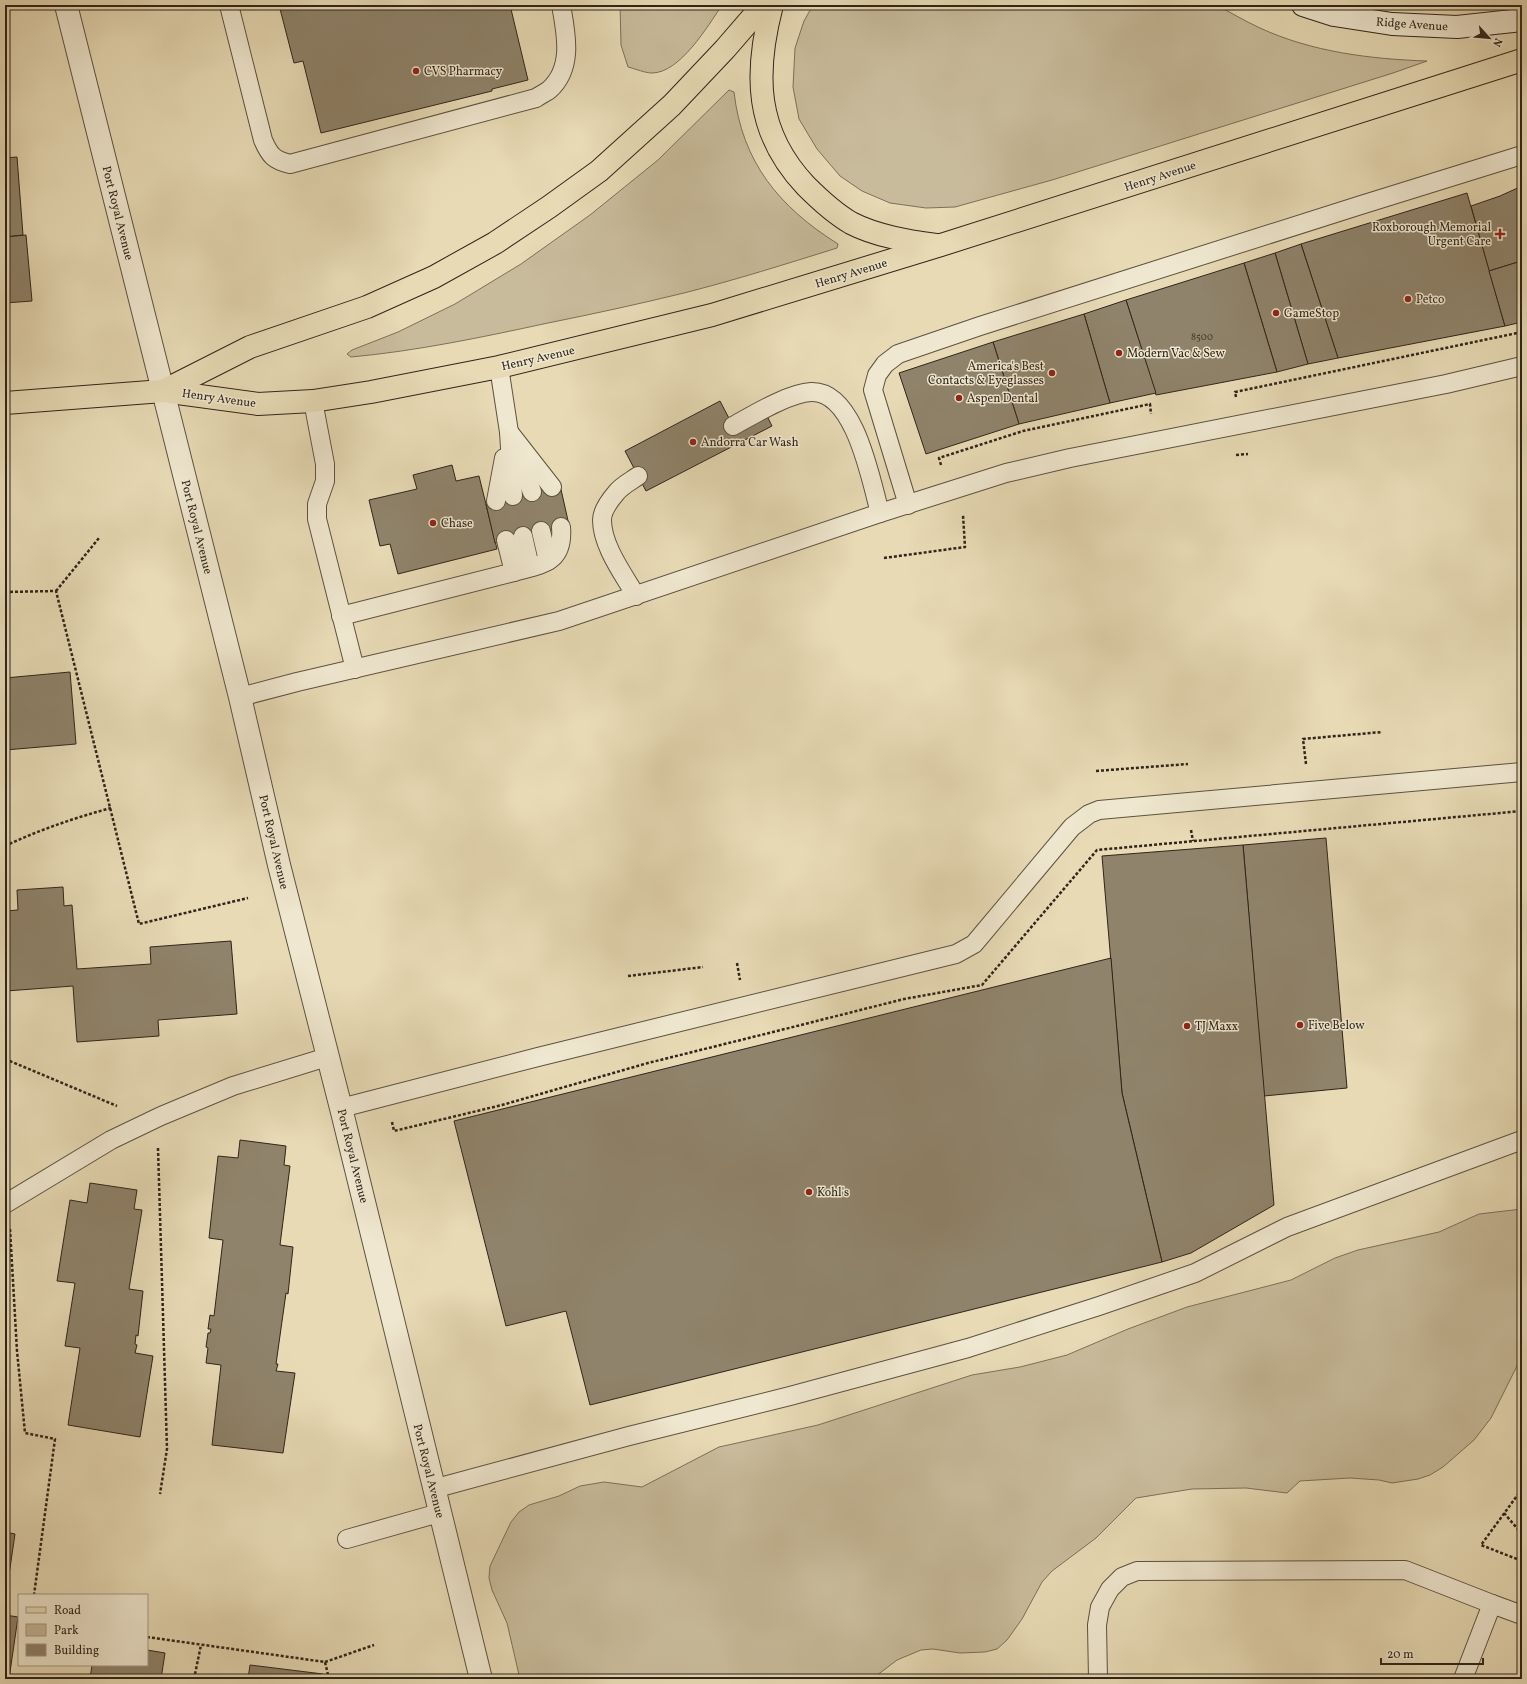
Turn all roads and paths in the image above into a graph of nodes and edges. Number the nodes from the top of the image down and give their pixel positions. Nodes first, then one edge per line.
1 (66, 5) edge
2 (229, 5) edge
3 (561, 5) edge
4 (762, 5) edge
5 (772, 5) edge
6 (1304, 5) edge
7 (1522, 20) edge
8 (1522, 60) edge
9 (1522, 156) edge
10 (941, 246) junction
11 (1522, 332) edge
12 (1522, 366) edge
13 (499, 367) junction
14 (163, 391) junction
15 (313, 401) junction
16 (1238, 402) dead end
17 (5, 404) edge
18 (1152, 418) dead end
19 (733, 426) dead end
20 (509, 432) junction
21 (943, 469) dead end
22 (638, 476) dead end
23 (552, 487) dead end
24 (532, 492) dead end
25 (505, 499) dead end
26 (908, 505) junction
27 (963, 507) dead end
28 (880, 513) junction
29 (561, 527) dead end
30 (541, 532) dead end
31 (99, 538) dead end
32 (515, 538) dead end
33 (884, 558) dead end
34 (548, 561) junction
35 (522, 570) junction
36 (56, 590) junction
37 (5, 592) edge
38 (636, 596) junction
39 (341, 616) junction
40 (355, 669) junction
41 (240, 697) junction
42 (1382, 732) dead end
43 (1188, 764) dead end
44 (1096, 771) dead end
45 (1522, 772) edge
46 (1308, 790) junction
47 (111, 808) junction
48 (1191, 829) dead end
49 (1193, 841) dead end
50 (5, 846) edge
51 (248, 898) dead end
52 (737, 964) dead end
53 (703, 967) dead end
54 (628, 976) dead end
55 (741, 983) dead end
56 (327, 1057) junction
57 (5, 1060) edge
58 (118, 1107) dead end
59 (341, 1108) junction
60 (1522, 1140) edge
61 (158, 1147) dead end
62 (5, 1204) edge
63 (10, 1228) dead end
64 (434, 1489) junction
65 (1522, 1489) edge
66 (160, 1494) dead end
67 (439, 1513) junction
68 (1504, 1513) junction
69 (1522, 1534) edge
70 (347, 1538) dead end
71 (1522, 1561) edge
72 (34, 1594) edge
73 (1492, 1604) junction
74 (1522, 1615) edge
75 (148, 1638) edge
76 (201, 1645) junction
77 (374, 1645) dead end
78 (325, 1662) junction
79 (194, 1679) edge
80 (329, 1679) edge
81 (481, 1679) edge
82 (1098, 1679) edge
83 (1463, 1679) edge

1 - 14 street, Port Royal Avenue
2 - 3 lane
4 - 14 main road, Henry Avenue
5 - 10 main road
6 - 7 street, Ridge Avenue
8 - 10 main road, Henry Avenue
9 - 26 lane
10 - 13 main road, Henry Avenue
11 - 16 path
12 - 26 lane
13 - 15 main road, Henry Avenue
13 - 20 lane
14 - 15 main road, Henry Avenue
14 - 17 main road, Henry Avenue
14 - 41 street, Port Royal Avenue
15 - 39 lane
18 - 21 path
19 - 28 lane
20 - 23 lane
20 - 24 lane
20 - 25 lane
22 - 38 lane
26 - 28 lane
27 - 33 path
28 - 38 lane
29 - 34 lane
30 - 34 lane
31 - 36 path
32 - 35 lane
34 - 35 lane
35 - 39 lane
36 - 37 path
36 - 47 path
38 - 40 lane
39 - 40 lane
40 - 41 lane
41 - 56 street, Port Royal Avenue
42 - 46 path
43 - 44 path
45 - 46 lane
46 - 59 lane
47 - 50 path
47 - 51 path
48 - 49 path
52 - 55 path
53 - 54 path
56 - 59 street, Port Royal Avenue
56 - 62 lane
57 - 58 path
59 - 64 street, Port Royal Avenue
60 - 64 lane
61 - 66 path
63 - 72 path
64 - 67 street, Port Royal Avenue
65 - 68 path
67 - 70 lane
67 - 81 street, Port Royal Avenue
68 - 69 path
68 - 71 path
73 - 74 lane
73 - 82 lane
73 - 83 lane
75 - 76 path
76 - 78 path
76 - 79 path
77 - 78 path
78 - 80 path

